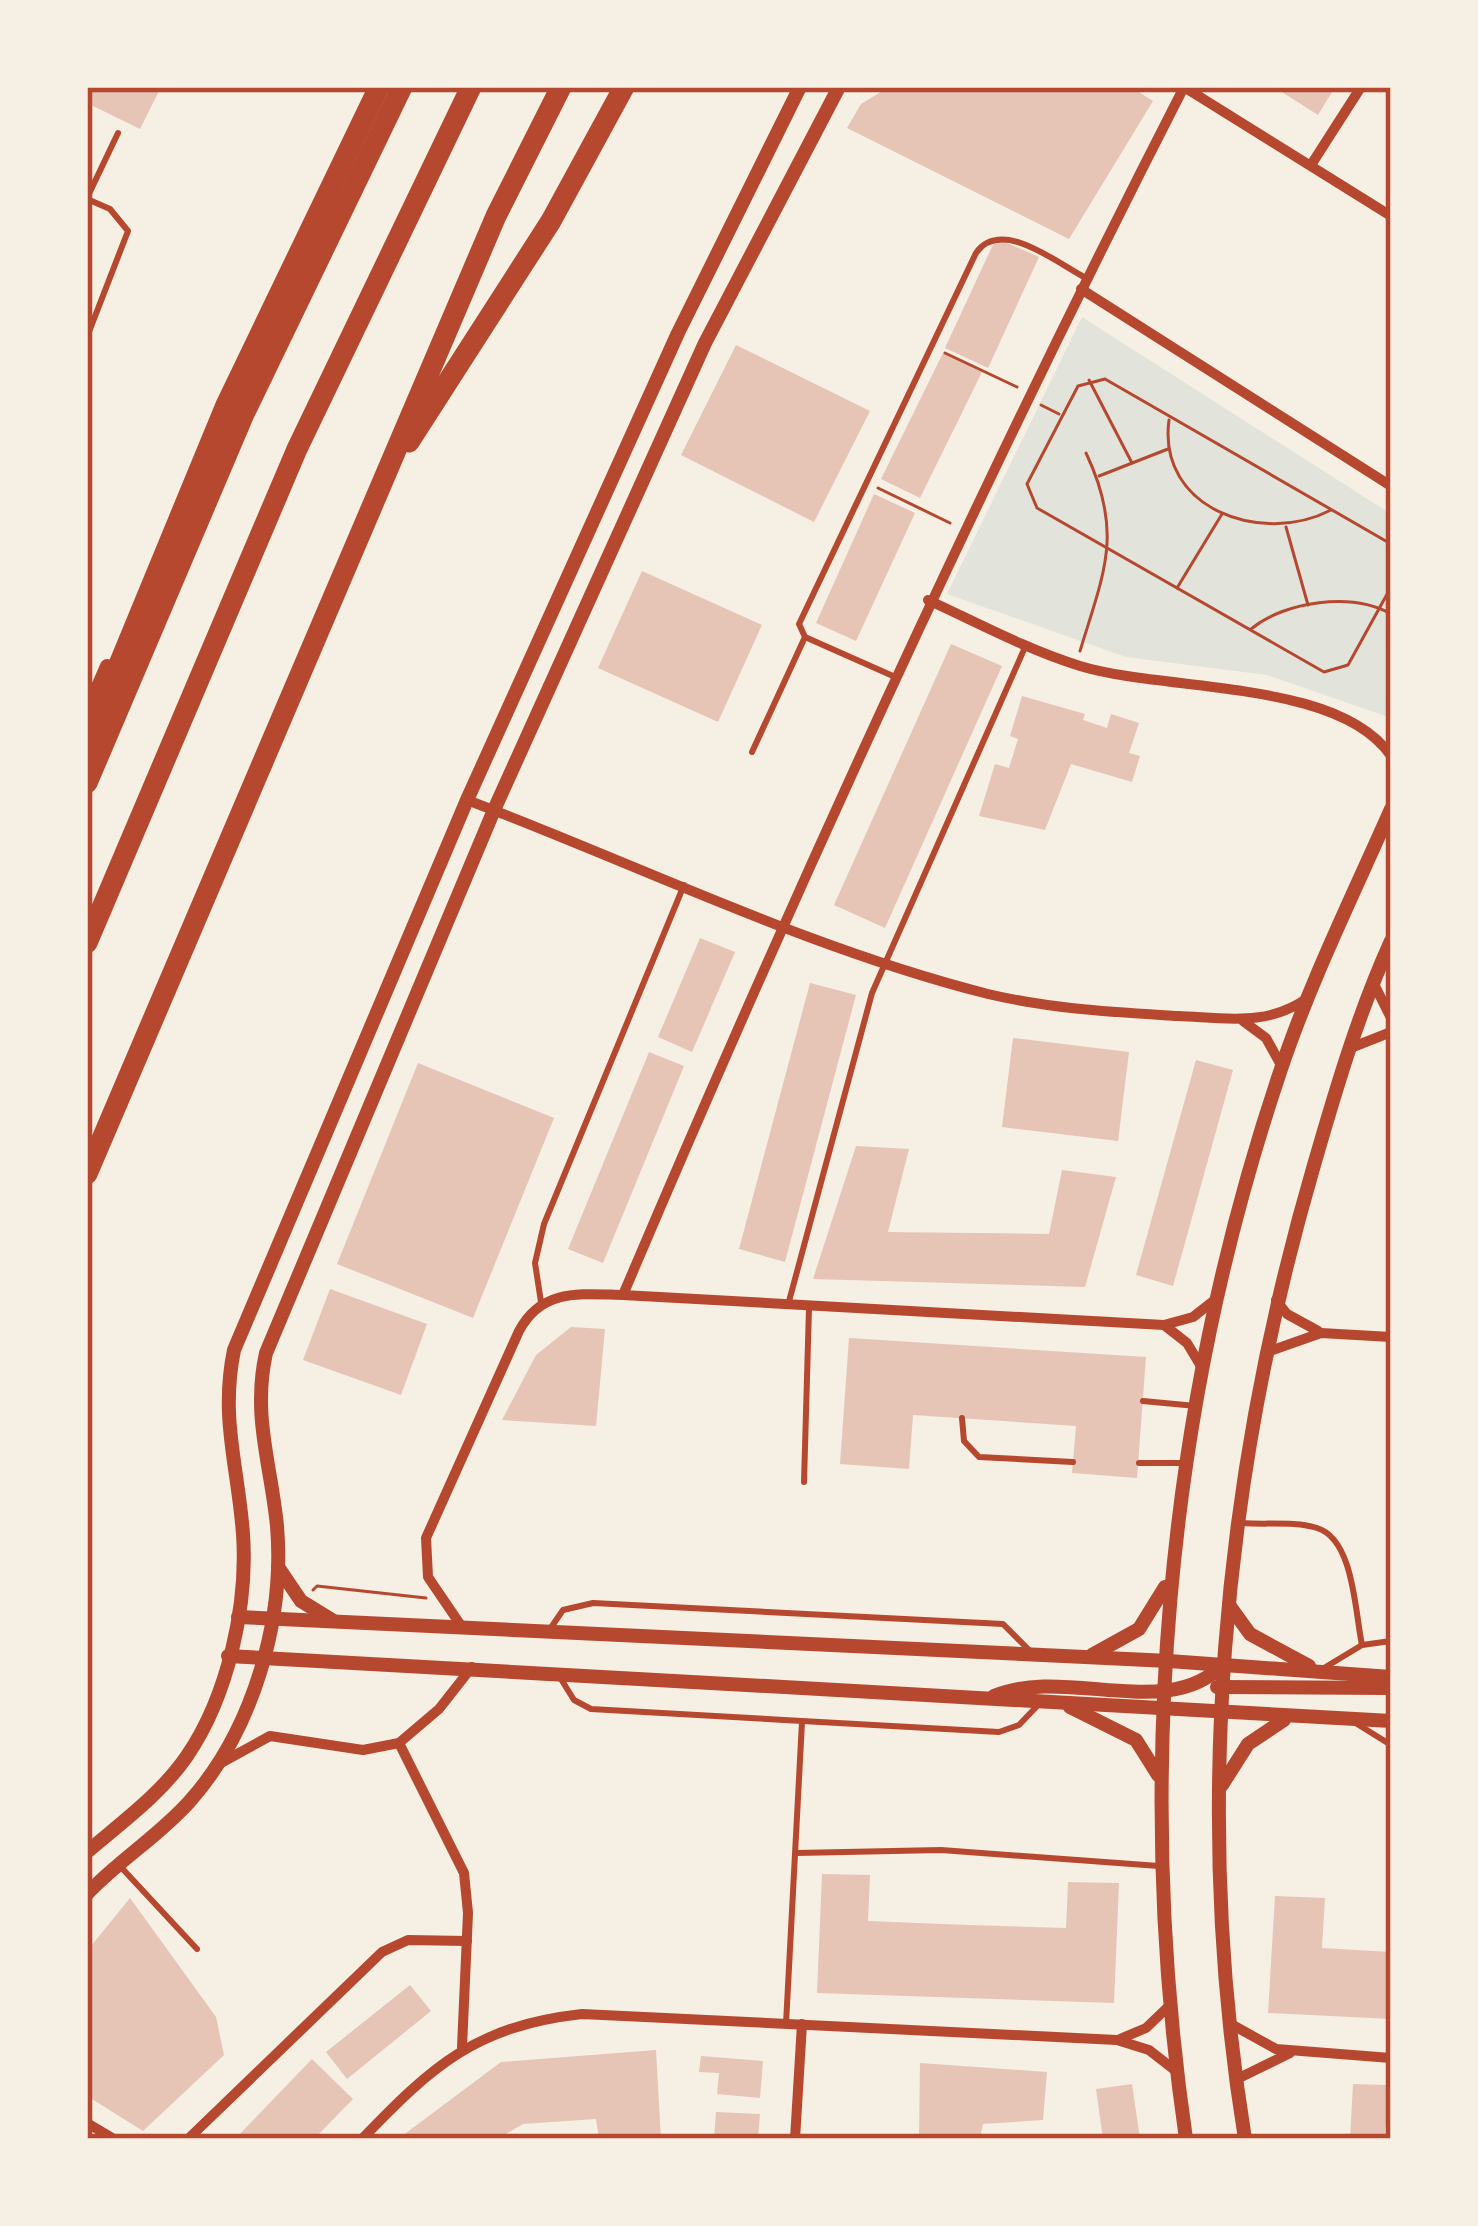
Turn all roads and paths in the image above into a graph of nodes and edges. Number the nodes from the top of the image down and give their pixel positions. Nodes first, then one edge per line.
1 (379, 87) edge
2 (402, 87) edge
3 (471, 87) edge
4 (561, 87) edge
5 (624, 87) edge
6 (800, 87) edge
7 (839, 87) edge
8 (1184, 87) edge
9 (1361, 87) edge
10 (118, 134) dead end
11 (1311, 165) junction
12 (87, 198) edge
13 (1391, 216) edge
14 (1084, 284) junction
15 (87, 337) edge
16 (932, 346) junction
17 (1089, 380) junction
18 (1029, 396) junction
19 (1060, 415) junction
20 (1169, 418) junction
21 (1169, 449) junction
22 (1086, 453) dead end
23 (1132, 463) junction
24 (1097, 477) junction
25 (866, 482) junction
26 (1391, 485) edge
27 (376, 493) junction
28 (1332, 509) junction
29 (1223, 513) junction
30 (1286, 526) junction
31 (963, 529) junction
32 (1391, 544) edge
33 (1111, 550) junction
34 (1391, 586) edge
35 (1177, 588) junction
36 (928, 600) junction
37 (140, 603) junction
38 (1308, 607) junction
39 (1380, 608) junction
40 (1391, 614) edge
41 (1249, 630) junction
42 (805, 637) junction
43 (1026, 645) junction
44 (1076, 664) junction
45 (893, 676) junction
46 (87, 712) edge
47 (1372, 733) junction
48 (1391, 734) edge
49 (87, 742) edge
50 (752, 752) dead end
51 (1391, 755) edge
52 (87, 783) edge
53 (467, 800) junction
54 (1391, 809) edge
55 (494, 810) junction
56 (684, 884) junction
57 (780, 925) junction
58 (1391, 941) edge
59 (87, 943) edge
60 (885, 961) junction
61 (1373, 981) junction
62 (1309, 997) junction
63 (1391, 1018) edge
64 (1240, 1020) junction
65 (1391, 1032) edge
66 (1348, 1049) junction
67 (1282, 1067) junction
68 (87, 1174) edge
69 (623, 1295) junction
70 (1216, 1298) junction
71 (1275, 1299) junction
72 (542, 1302) junction
73 (788, 1305) junction
74 (809, 1308) junction
75 (1164, 1325) junction
76 (1322, 1333) junction
77 (1391, 1335) edge
78 (1262, 1355) junction
79 (1202, 1368) junction
80 (1143, 1400) dead end
81 (1196, 1406) junction
82 (962, 1418) dead end
83 (1073, 1462) dead end
84 (1138, 1463) dead end
85 (1186, 1463) junction
86 (804, 1482) dead end
87 (1238, 1523) junction
88 (278, 1567) junction
89 (1170, 1577) junction
90 (435, 1594) junction
91 (301, 1600) junction
92 (1227, 1601) junction
93 (238, 1617) junction
94 (272, 1618) junction
95 (337, 1622) junction
96 (464, 1630) junction
97 (548, 1633) junction
98 (1391, 1641) edge
99 (1362, 1645) junction
100 (1034, 1654) junction
101 (228, 1656) junction
102 (1085, 1657) junction
103 (263, 1658) junction
104 (1168, 1661) junction
105 (1222, 1664) junction
106 (472, 1667) junction
107 (557, 1670) junction
108 (1319, 1671) junction
109 (1391, 1677) edge
110 (1222, 1686) junction
111 (1391, 1688) edge
112 (1166, 1691) junction
113 (989, 1698) junction
114 (1042, 1701) junction
115 (1060, 1702) junction
116 (1165, 1710) junction
117 (1221, 1714) junction
118 (1286, 1719) junction
119 (1351, 1720) junction
120 (802, 1721) junction
121 (1391, 1721) edge
122 (399, 1743) junction
123 (1391, 1745) edge
124 (216, 1766) junction
125 (1160, 1781) junction
126 (1218, 1796) junction
127 (87, 1852) edge
128 (796, 1852) junction
129 (118, 1865) junction
130 (1163, 1866) junction
131 (87, 1894) edge
132 (467, 1941) junction
133 (197, 1949) dead end
134 (1168, 2006) junction
135 (1229, 2023) junction
136 (786, 2024) junction
137 (802, 2024) junction
138 (1117, 2040) junction
139 (462, 2047) junction
140 (1293, 2052) junction
141 (1391, 2058) edge
142 (1176, 2071) junction
143 (1235, 2080) junction
144 (87, 2123) edge
145 (114, 2139) edge
146 (188, 2139) edge
147 (362, 2139) edge
148 (795, 2139) edge
149 (1186, 2139) edge
150 (1245, 2139) edge

1 - 37 highway
2 - 52 highway
3 - 59 highway
4 - 27 highway
5 - 27 highway
6 - 53 street
7 - 55 street
8 - 11 street
8 - 14 street
9 - 11 street
10 - 12 lane
11 - 13 street
12 - 15 lane
14 - 16 lane
14 - 18 street
14 - 26 street
16 - 18 path
16 - 25 lane
17 - 19 path
17 - 20 path
17 - 23 path
18 - 19 path
18 - 31 street
19 - 33 path
20 - 21 path
20 - 28 path
21 - 23 path
21 - 29 path
22 - 24 path
23 - 24 path
24 - 33 path
25 - 31 path
25 - 42 lane
27 - 68 highway
28 - 30 path
28 - 32 path
29 - 30 path
29 - 35 path
30 - 38 path
31 - 36 street
33 - 35 path
33 - 44 path
34 - 39 path
35 - 41 path
36 - 43 street
36 - 45 street
37 - 46 street
37 - 49 highway
38 - 39 path
38 - 41 path
39 - 40 path
39 - 41 path
42 - 45 lane
42 - 50 lane
43 - 44 street
43 - 60 lane
44 - 47 street
45 - 57 street
47 - 48 street
47 - 51 street
53 - 55 street
53 - 93 street
54 - 62 street
55 - 56 street
55 - 88 street
56 - 57 street
56 - 72 lane
57 - 60 street
57 - 69 street
58 - 61 street
60 - 64 street
60 - 73 lane
61 - 63 street
61 - 66 street
62 - 64 street
62 - 67 street
64 - 67 street
65 - 66 street
66 - 71 street
67 - 70 street
69 - 72 street
69 - 73 street
70 - 75 street
70 - 79 street
71 - 76 street
71 - 78 street
72 - 90 street
73 - 74 street
74 - 75 street
74 - 86 lane
75 - 79 street
76 - 77 street
76 - 78 street
78 - 87 street
79 - 81 street
80 - 81 lane
81 - 85 street
82 - 83 lane
84 - 85 lane
85 - 89 street
87 - 92 street
87 - 99 lane
88 - 91 street
88 - 94 street
89 - 102 street
89 - 104 street
90 - 91 path
90 - 96 street
91 - 95 street
92 - 105 street
92 - 108 street
93 - 94 street
93 - 101 street
94 - 95 street
94 - 103 street
95 - 96 street
96 - 97 street
97 - 100 street
97 - 100 lane
98 - 99 lane
99 - 108 lane
100 - 102 street
101 - 103 street
101 - 127 street
102 - 104 street
103 - 106 street
103 - 124 street
104 - 105 street
104 - 112 street
105 - 108 street
105 - 110 street
105 - 112 street
106 - 107 street
106 - 122 street
107 - 113 street
107 - 120 lane
108 - 109 street
110 - 111 street
110 - 116 street
110 - 117 street
112 - 113 street
112 - 116 street
113 - 114 street
114 - 115 street
114 - 120 lane
115 - 116 street
115 - 125 street
116 - 117 street
116 - 125 street
117 - 118 street
117 - 126 street
118 - 119 street
118 - 126 street
119 - 121 street
119 - 123 lane
120 - 128 lane
122 - 124 street
122 - 132 street
124 - 129 street
125 - 130 street
126 - 135 street
128 - 130 lane
128 - 136 lane
129 - 131 street
129 - 133 lane
130 - 134 street
132 - 139 street
132 - 146 street
134 - 138 street
134 - 142 street
135 - 140 street
135 - 143 street
136 - 137 street
136 - 139 street
137 - 138 street
137 - 148 street
138 - 142 street
139 - 147 street
140 - 141 street
140 - 143 street
142 - 149 street
143 - 150 street
144 - 145 street

